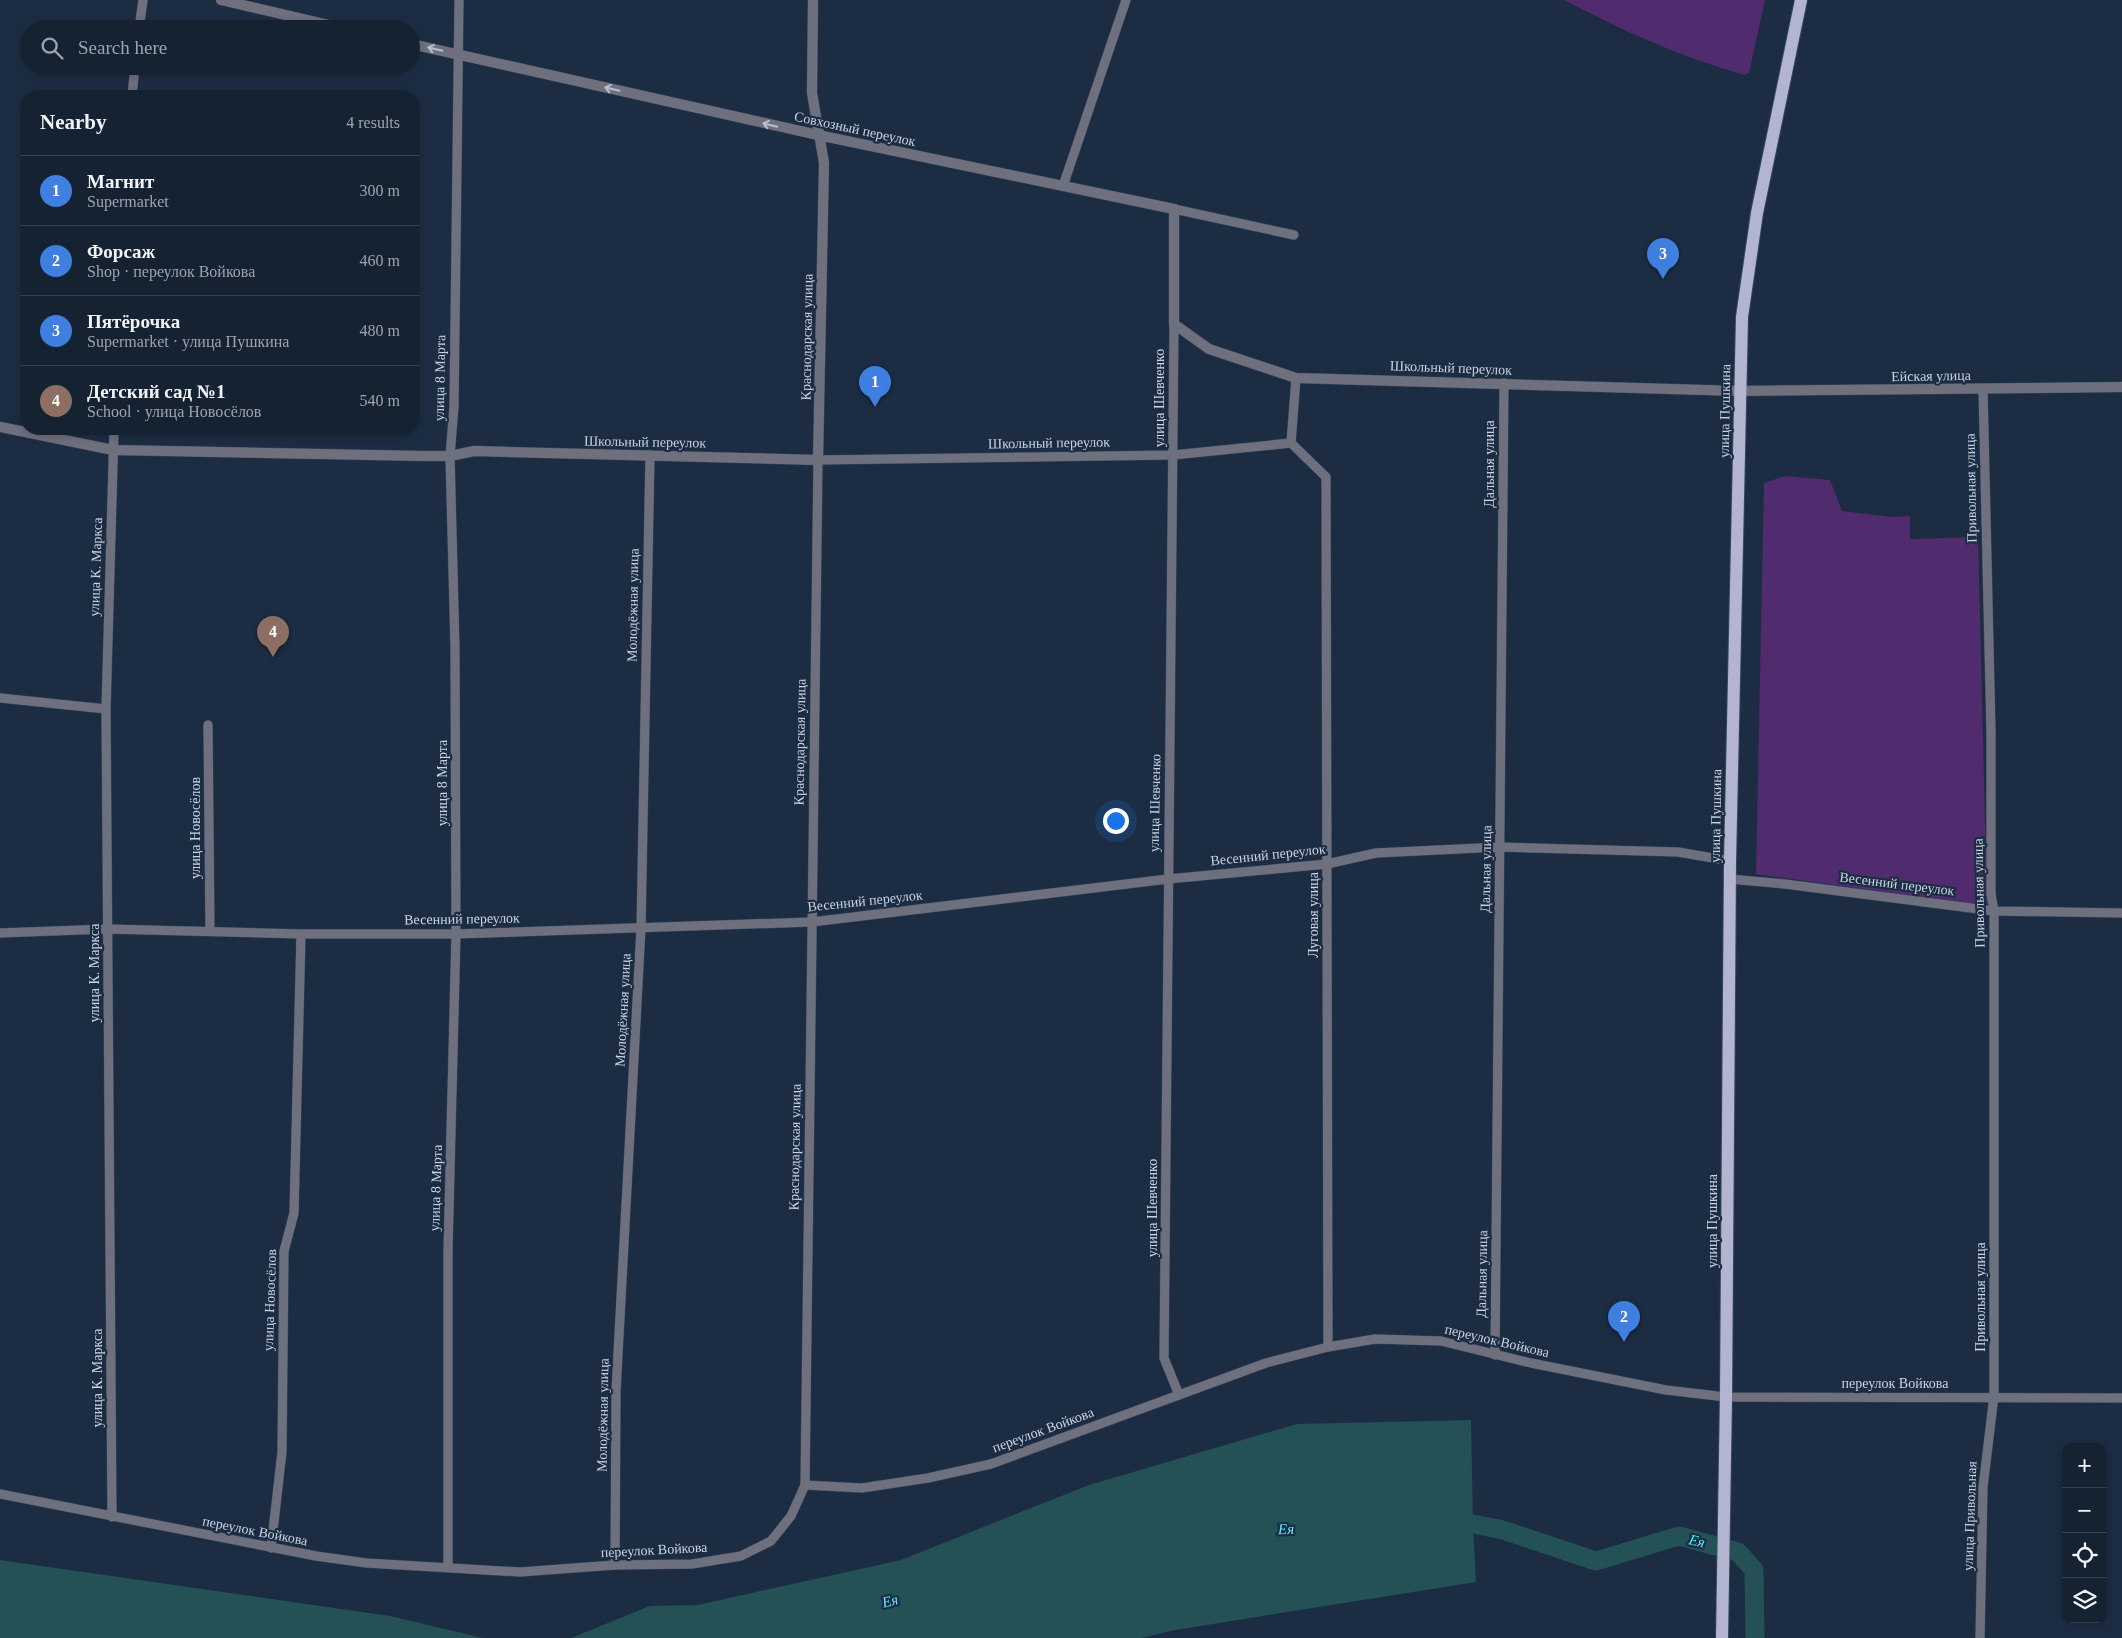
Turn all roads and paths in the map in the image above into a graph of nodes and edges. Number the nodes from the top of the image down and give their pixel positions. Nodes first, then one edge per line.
1 (221, 0) edge
2 (459, 0) edge
3 (813, 0) edge
4 (1126, 0) edge
5 (1801, 0) edge
6 (142, 3) edge
7 (141, 20) edge
8 (307, 20) edge
9 (420, 46) edge
10 (459, 54) junction
11 (135, 75) edge
12 (133, 90) edge
13 (818, 136) junction
14 (1063, 186) junction
15 (1174, 209) junction
16 (1294, 235) dead end
17 (1174, 324) junction
18 (1296, 378) junction
19 (1504, 383) junction
20 (2122, 387) edge
21 (1983, 389) junction
22 (1740, 391) junction
23 (0, 427) edge
24 (20, 431) edge
25 (39, 435) edge
26 (114, 435) edge
27 (1291, 443) junction
28 (113, 450) junction
29 (650, 455) junction
30 (1173, 455) junction
31 (450, 456) junction
32 (818, 460) junction
33 (0, 698) edge
34 (106, 709) junction
35 (208, 725) dead end
36 (1500, 847) junction
37 (1730, 861) junction
38 (1327, 864) junction
39 (1168, 879) junction
40 (1729, 879) junction
41 (1994, 911) junction
42 (2122, 913) edge
43 (812, 922) junction
44 (641, 928) junction
45 (107, 929) junction
46 (210, 931) junction
47 (0, 933) edge
48 (301, 934) junction
49 (456, 934) junction
50 (1328, 1347) junction
51 (1494, 1355) junction
52 (1179, 1395) junction
53 (1994, 1396) junction
54 (1726, 1398) junction
55 (2122, 1398) edge
56 (805, 1485) junction
57 (0, 1494) edge
58 (112, 1517) junction
59 (271, 1548) junction
60 (615, 1565) junction
61 (448, 1567) junction
62 (1722, 1638) edge
63 (1980, 1638) edge

1 - 8 street
2 - 10 street, улица 8 Марта
3 - 13 street, Краснодарская улица
4 - 14 street
5 - 22 main road, улица Пушкина
6 - 7 street
10 -> 9 street, Совхозный переулок
13 -> 10 street, Совхозный переулок
10 - 31 street, улица 8 Марта
11 - 12 street
13 - 14 street, Совхозный переулок
13 - 32 street, Краснодарская улица
14 - 15 street, Совхозный переулок
15 - 16 street, Совхозный переулок
15 - 17 street, улица Шевченко
17 - 18 street, Школьный переулок
17 - 30 street, улица Шевченко
18 - 19 street, Школьный переулок
18 - 27 street
19 - 22 street, Школьный переулок
19 - 36 street, Дальная улица
20 - 21 street, Ейская улица
21 - 22 street, Ейская улица
21 - 41 street, Привольная улица
22 - 37 main road, улица Пушкина
23 - 24 street, Школьный переулок
25 - 28 street, Школьный переулок
26 - 28 street, улица К. Маркса
27 - 30 street, Школьный переулок
27 - 38 street, Луговая улица
28 - 31 street, Школьный переулок
28 - 34 street, улица К. Маркса
29 - 31 street, Школьный переулок
29 - 32 street, Школьный переулок
29 - 44 street, Молодёжная улица
30 - 32 street, Школьный переулок
30 - 39 street, улица Шевченко
31 - 49 street, улица 8 Марта
32 - 43 street, Краснодарская улица
33 - 34 street
34 - 45 street, улица К. Маркса
35 - 46 street, улица Новосёлов
36 - 37 street, Весенний переулок
36 - 38 street, Весенний переулок
36 - 51 street, Дальная улица
37 - 40 main road, улица Пушкина
38 - 39 street, Весенний переулок
38 - 50 street, Луговая улица
39 - 43 street, Весенний переулок
39 - 52 street, улица Шевченко
40 - 41 street, Весенний переулок
40 - 54 main road, улица Пушкина
41 - 42 street, Весенний переулок
41 - 53 street, Привольная улица
43 - 44 street, Весенний переулок
43 - 56 street, Краснодарская улица
44 - 49 street, Весенний переулок
44 - 60 street, Молодёжная улица
45 - 46 street, Весенний переулок
45 - 47 street, Весенний переулок
45 - 58 street, улица К. Маркса
46 - 48 street, Весенний переулок
48 - 49 street, Весенний переулок
48 - 59 street, улица Новосёлов
49 - 61 street, улица 8 Марта
50 - 51 street, переулок Войкова
50 - 52 street, переулок Войкова
51 - 54 street, переулок Войкова
52 - 56 street, переулок Войкова
53 - 54 street, переулок Войкова
53 - 55 street, переулок Войкова
53 - 63 street, улица Привольная
54 - 62 main road, улица Пушкина
56 - 60 street, переулок Войкова
57 - 58 street, переулок Войкова
58 - 59 street, переулок Войкова
59 - 61 street, переулок Войкова
60 - 61 street, переулок Войкова

